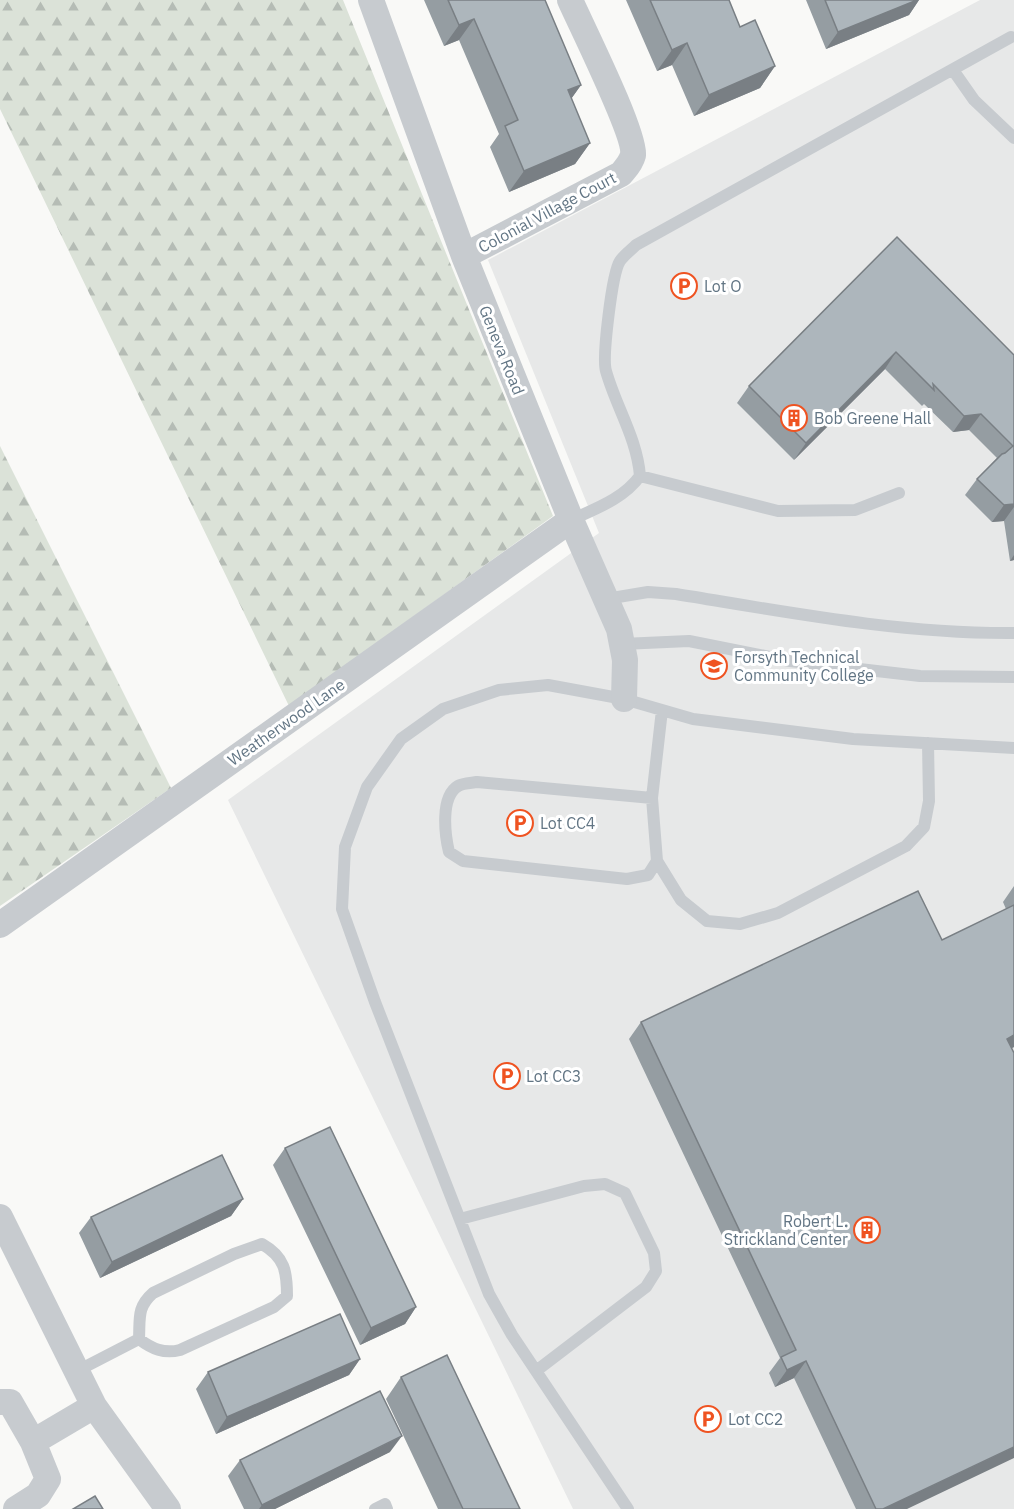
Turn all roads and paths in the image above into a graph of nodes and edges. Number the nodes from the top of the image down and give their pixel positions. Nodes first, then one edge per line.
1 (370, 0) edge
2 (570, 0) edge
3 (1011, 37) dead end
4 (953, 70) junction
5 (1014, 138) edge
6 (464, 256) junction
7 (640, 476) junction
8 (899, 493) dead end
9 (571, 520) junction
10 (606, 599) junction
11 (1014, 633) edge
12 (622, 644) junction
13 (1014, 677) edge
14 (624, 699) junction
15 (662, 710) junction
16 (928, 743) junction
17 (1014, 748) edge
18 (652, 798) junction
19 (657, 861) junction
20 (0, 925) edge
21 (0, 1217) edge
22 (460, 1219) junction
23 (139, 1339) junction
24 (77, 1371) junction
25 (536, 1371) junction
26 (0, 1402) edge
27 (94, 1406) junction
28 (33, 1442) junction
29 (16, 1509) edge
30 (168, 1509) edge
31 (375, 1509) edge
32 (387, 1509) edge
33 (628, 1509) edge

1 - 6 street, Geneva Road
2 - 6 street, Colonial Village Court
3 - 4 lane
4 - 5 lane
4 - 7 lane
6 - 9 street, Geneva Road
7 - 8 lane
7 - 9 lane
9 - 10 street, Geneva Road
9 - 20 street, Weatherwood Lane
10 - 11 lane
10 - 12 street, Geneva Road
12 - 13 lane
12 - 14 street, Geneva Road
14 - 15 lane
14 - 22 lane
15 - 16 lane
15 - 18 lane
16 - 17 lane
16 - 19 lane
18 - 19 lane
18 - 19 lane
21 - 24 street
22 - 25 lane
22 - 25 lane
23 - 23 lane
23 - 24 lane
24 - 27 street
25 - 33 lane
26 - 28 street
27 - 28 street
27 - 30 street
28 - 29 street
31 - 32 lane

